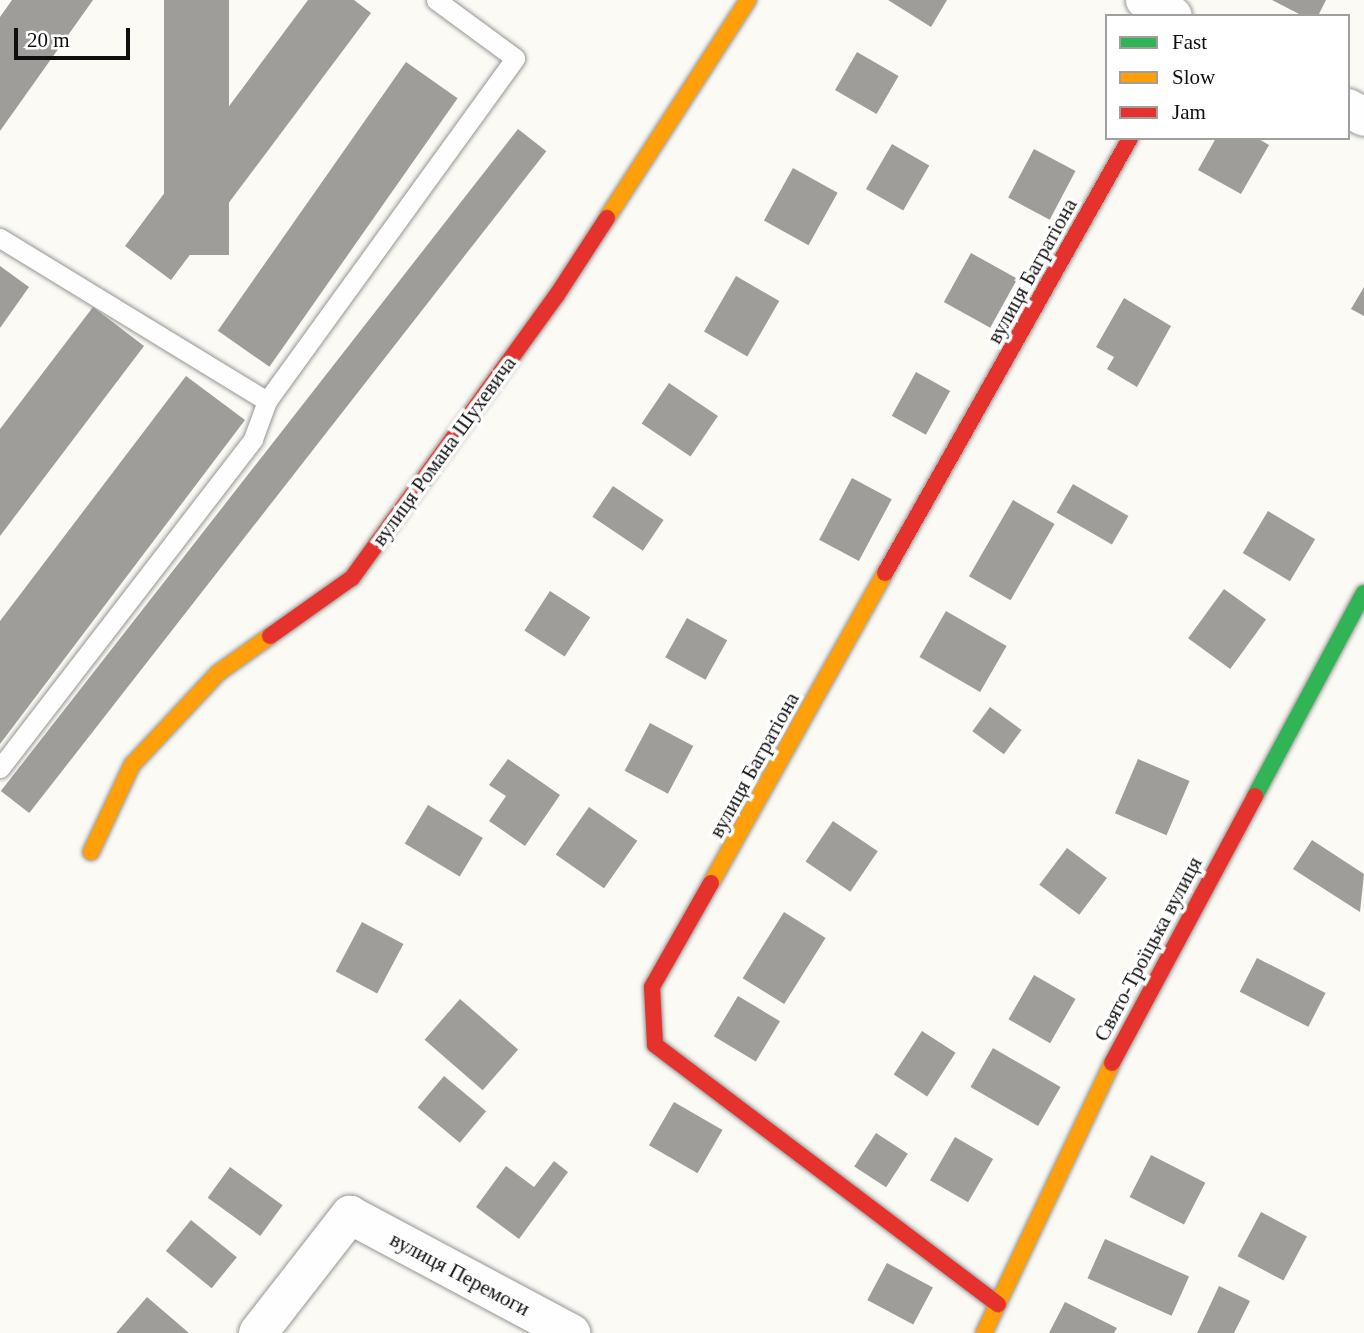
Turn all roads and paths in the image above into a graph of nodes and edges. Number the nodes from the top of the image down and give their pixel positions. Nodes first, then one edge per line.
1 (436, 0) edge
2 (748, 0) edge
3 (1145, 0) edge
4 (1170, 14) edge
5 (1129, 140) edge
6 (0, 238) edge
7 (267, 401) junction
8 (1364, 593) edge
9 (0, 768) edge
10 (91, 852) dead end
11 (998, 1304) junction
12 (258, 1333) edge
13 (571, 1333) edge
14 (984, 1333) edge

1 - 7 lane
2 - 10 street, вулиця Романа Шухевича
3 - 4 street
5 - 11 street, вулиця Багратіона
6 - 7 lane
7 - 9 lane
8 - 11 street, Свято-Троїцька вулиця
11 - 14 street, Свято-Троїцька вулиця
12 - 13 street, вулиця Перемоги

